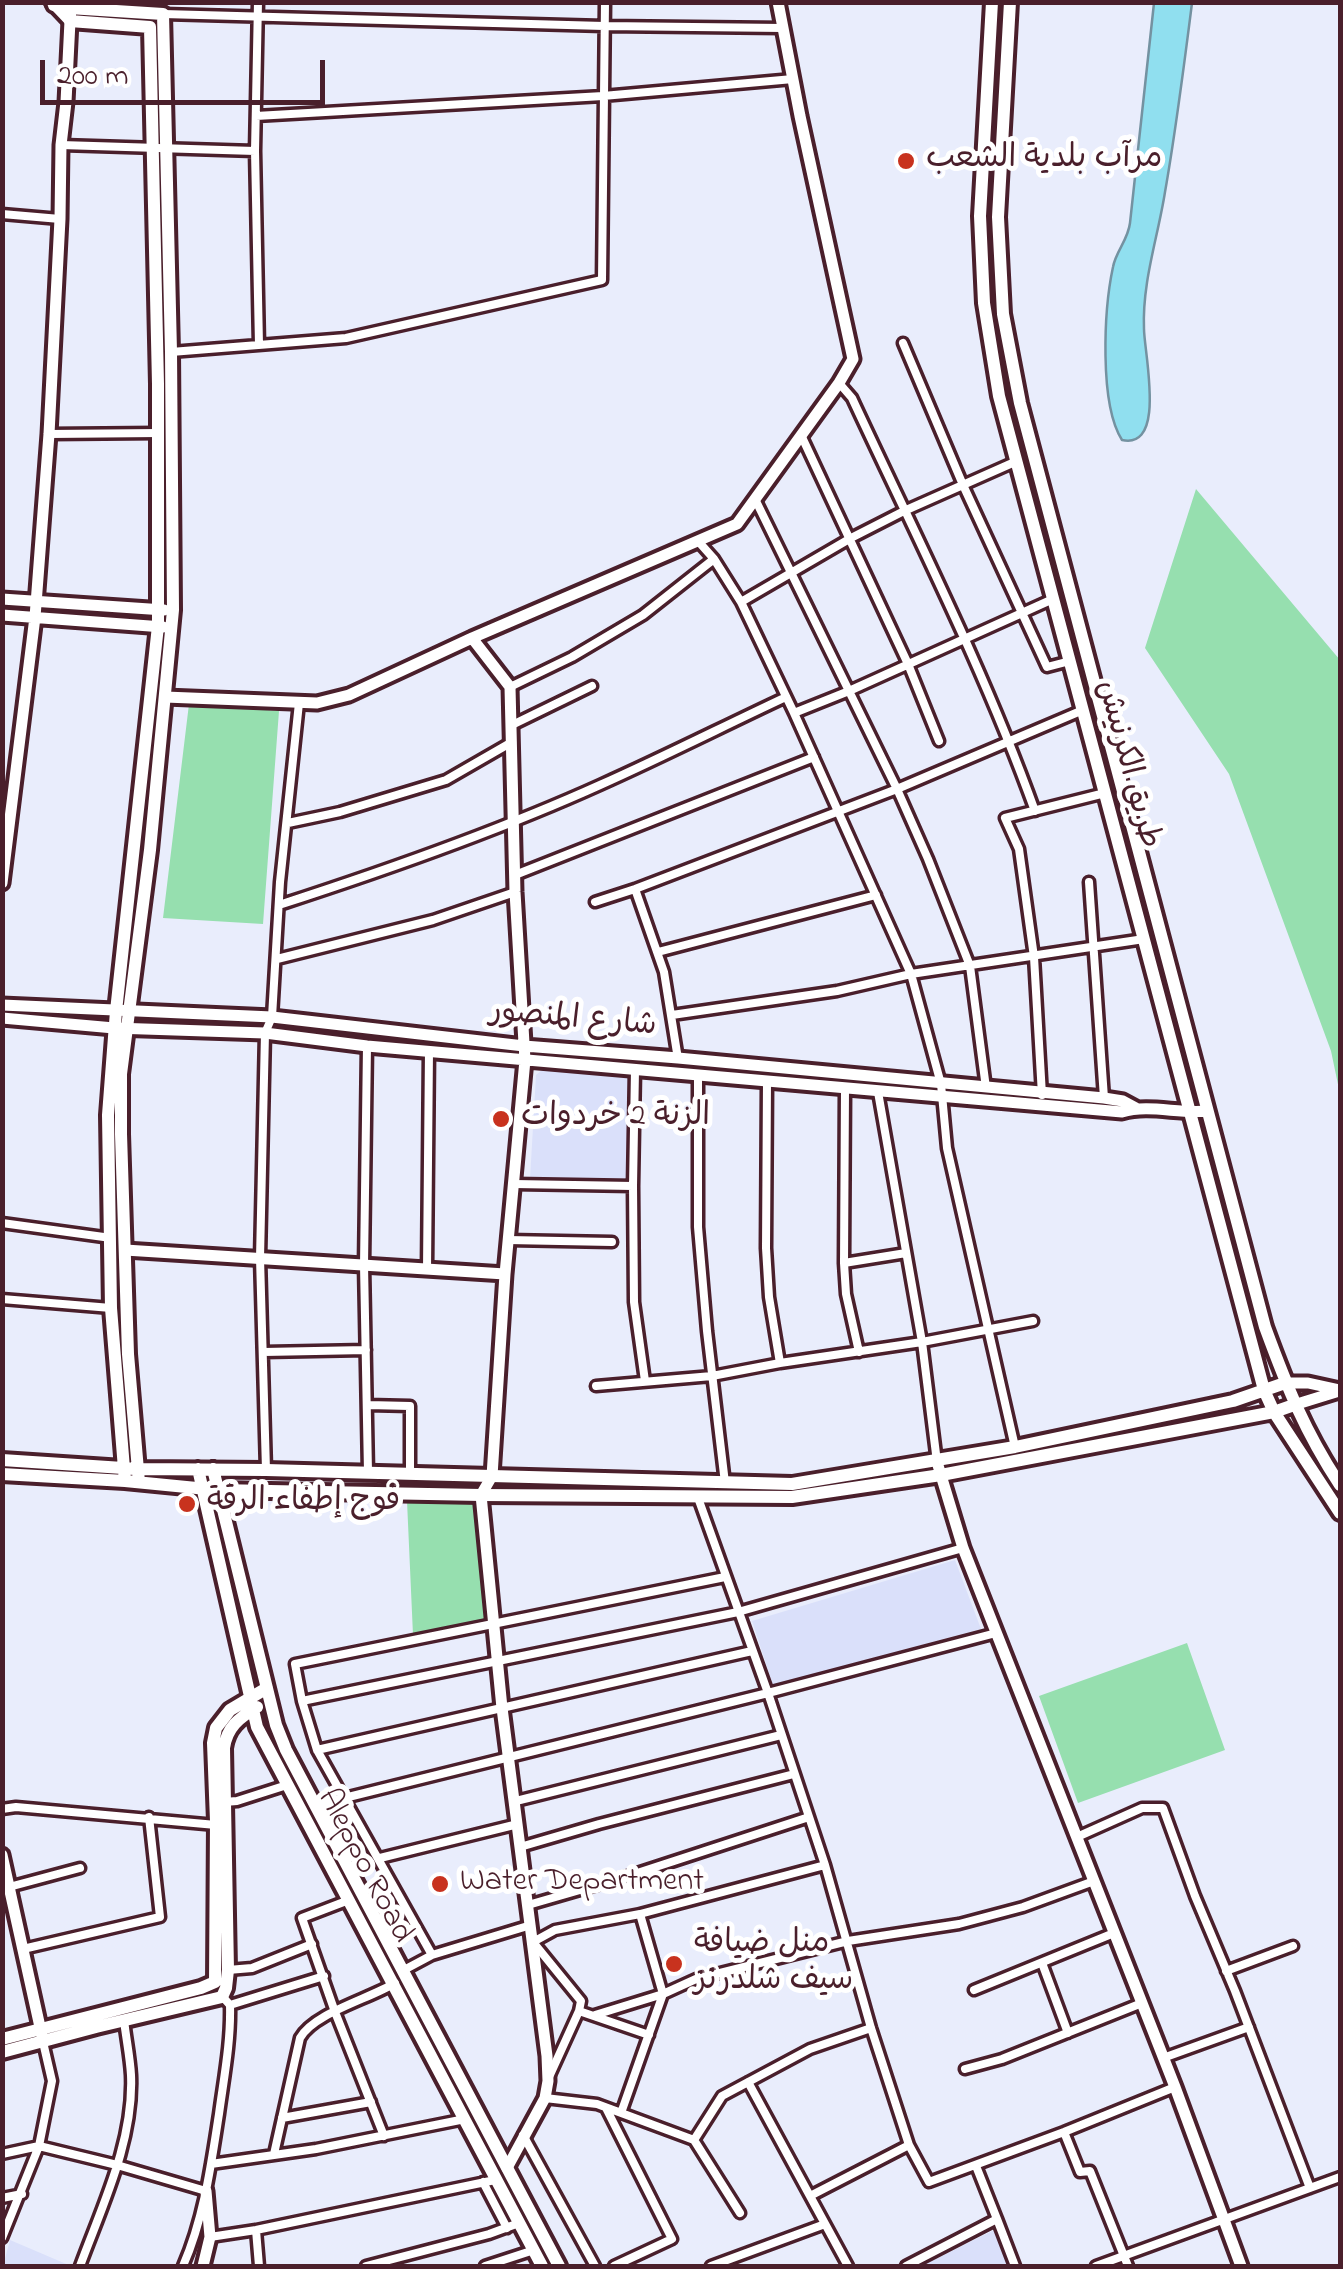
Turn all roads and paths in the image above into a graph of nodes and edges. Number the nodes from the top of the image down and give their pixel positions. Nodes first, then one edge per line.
1 (258, 2) edge
2 (605, 2) edge
3 (778, 2) edge
4 (992, 2) edge
5 (1010, 2) edge
6 (54, 4) edge
7 (70, 10) edge
8 (163, 14) junction
9 (258, 16) junction
10 (604, 26) junction
11 (783, 28) junction
12 (793, 80) junction
13 (603, 96) junction
14 (256, 116) junction
15 (61, 145) junction
16 (160, 149) junction
17 (255, 151) junction
18 (2, 214) edge
19 (60, 219) junction
20 (903, 343) dead end
21 (259, 345) junction
22 (171, 352) junction
23 (840, 383) junction
24 (158, 433) junction
25 (49, 434) junction
26 (802, 435) junction
27 (1016, 462) junction
28 (963, 485) junction
29 (755, 499) junction
30 (904, 511) junction
31 (851, 538) junction
32 (698, 540) junction
33 (714, 559) junction
34 (791, 573) junction
35 (1053, 598) junction
36 (2, 599) edge
37 (35, 602) junction
38 (741, 602) junction
39 (166, 610) junction
40 (1022, 613) junction
41 (2, 615) edge
42 (34, 617) junction
43 (165, 628) junction
44 (472, 638) junction
45 (964, 639) junction
46 (1070, 662) junction
47 (908, 664) junction
48 (592, 686) dead end
49 (510, 687) junction
50 (849, 691) junction
51 (786, 696) junction
52 (165, 697) junction
53 (299, 703) junction
54 (1083, 710) junction
55 (794, 714) junction
56 (512, 725) junction
57 (1009, 740) junction
58 (939, 741) dead end
59 (512, 742) junction
60 (814, 757) junction
61 (897, 789) junction
62 (1105, 794) junction
63 (1035, 810) junction
64 (838, 811) junction
65 (514, 821) junction
66 (288, 823) junction
67 (515, 875) junction
68 (1089, 882) dead end
69 (2, 883) edge
70 (635, 889) junction
71 (515, 892) junction
72 (876, 894) junction
73 (595, 902) dead end
74 (278, 905) junction
75 (1144, 939) junction
76 (1094, 947) junction
77 (658, 952) junction
78 (1034, 956) junction
79 (277, 959) junction
80 (970, 966) junction
81 (911, 974) junction
82 (2, 1005) edge
83 (123, 1011) junction
84 (672, 1015) junction
85 (272, 1017) junction
86 (2, 1018) edge
87 (121, 1028) junction
88 (265, 1034) junction
89 (367, 1046) junction
90 (524, 1046) junction
91 (430, 1051) junction
92 (678, 1058) junction
93 (525, 1060) junction
94 (635, 1070) junction
95 (680, 1074) junction
96 (698, 1075) junction
97 (767, 1082) junction
98 (986, 1088) junction
99 (845, 1089) junction
100 (941, 1090) junction
101 (878, 1092) junction
102 (1104, 1098) junction
103 (1042, 1099) junction
104 (1136, 1108) junction
105 (1206, 1111) junction
106 (1190, 1113) junction
107 (514, 1184) junction
108 (633, 1186) junction
109 (1228, 1189) junction
110 (1211, 1191) junction
111 (2, 1223) edge
112 (111, 1238) junction
113 (508, 1240) junction
114 (612, 1242) dead end
115 (125, 1250) junction
116 (906, 1253) junction
117 (260, 1258) junction
118 (844, 1263) junction
119 (364, 1265) junction
120 (426, 1269) junction
121 (505, 1274) junction
122 (2, 1299) edge
123 (111, 1308) junction
124 (1033, 1321) dead end
125 (988, 1330) junction
126 (922, 1342) junction
127 (366, 1350) junction
128 (264, 1352) junction
129 (859, 1352) junction
130 (780, 1363) junction
131 (712, 1376) junction
132 (646, 1382) junction
133 (1286, 1383) junction
134 (596, 1386) dead end
135 (1264, 1390) junction
136 (1340, 1390) edge
137 (368, 1405) junction
138 (1294, 1405) junction
139 (1274, 1412) junction
140 (1015, 1447) junction
141 (2, 1460) edge
142 (939, 1468) junction
143 (198, 1470) junction
144 (213, 1470) junction
145 (266, 1470) junction
146 (368, 1472) junction
147 (2, 1474) edge
148 (410, 1474) junction
149 (131, 1475) junction
150 (492, 1476) junction
151 (702, 1482) junction
152 (725, 1482) junction
153 (1340, 1486) edge
154 (200, 1488) junction
155 (217, 1490) junction
156 (481, 1495) junction
157 (696, 1497) junction
158 (1340, 1513) edge
159 (963, 1548) junction
160 (726, 1577) junction
161 (738, 1612) junction
162 (494, 1623) junction
163 (996, 1633) junction
164 (752, 1651) junction
165 (498, 1662) junction
166 (768, 1693) junction
167 (268, 1694) junction
168 (302, 1700) junction
169 (251, 1704) junction
170 (502, 1708) junction
171 (782, 1735) junction
172 (318, 1750) junction
173 (510, 1755) junction
174 (794, 1774) junction
175 (288, 1785) junction
176 (344, 1798) junction
177 (516, 1801) junction
178 (224, 1802) junction
179 (316, 1805) junction
180 (2, 1810) edge
181 (809, 1816) junction
182 (148, 1817) junction
183 (216, 1824) junction
184 (518, 1824) junction
185 (1076, 1837) junction
186 (520, 1847) junction
187 (2, 1855) edge
188 (380, 1858) junction
189 (825, 1865) junction
190 (80, 1868) dead end
191 (1094, 1881) junction
192 (10, 1887) junction
193 (349, 1900) junction
194 (528, 1905) junction
195 (8, 1912) edge
196 (640, 1914) junction
197 (530, 1926) junction
198 (1114, 1934) junction
199 (848, 1941) junction
200 (534, 1942) junction
201 (312, 1944) junction
202 (1293, 1946) dead end
203 (23, 1949) junction
204 (432, 1956) junction
205 (1042, 1963) junction
206 (403, 1969) junction
207 (228, 1970) junction
208 (1226, 1970) junction
209 (324, 1976) junction
210 (215, 1982) junction
211 (394, 1984) junction
212 (974, 1990) dead end
213 (663, 1994) junction
214 (226, 2001) junction
215 (1142, 2003) junction
216 (579, 2010) junction
217 (336, 2012) junction
218 (596, 2015) junction
219 (124, 2020) junction
220 (1249, 2027) junction
221 (871, 2028) junction
222 (1068, 2033) junction
223 (649, 2035) junction
224 (42, 2036) junction
225 (2, 2040) edge
226 (2, 2052) edge
227 (1164, 2058) junction
228 (966, 2068) dead end
229 (548, 2081) junction
230 (748, 2082) junction
231 (1175, 2088) junction
232 (544, 2098) junction
233 (371, 2102) junction
234 (605, 2106) junction
235 (621, 2113) junction
236 (479, 2115) junction
237 (282, 2118) junction
238 (464, 2120) junction
239 (1064, 2132) junction
240 (384, 2136) junction
241 (524, 2136) junction
242 (694, 2140) junction
243 (909, 2144) junction
244 (39, 2146) junction
245 (2, 2154) edge
246 (274, 2154) junction
247 (117, 2164) junction
248 (211, 2164) junction
249 (976, 2166) junction
250 (507, 2168) junction
251 (1340, 2177) edge
252 (489, 2181) junction
253 (1310, 2188) junction
254 (206, 2191) junction
255 (22, 2194) junction
256 (810, 2196) junction
257 (2, 2198) edge
258 (740, 2213) dead end
259 (997, 2219) junction
260 (1223, 2220) junction
261 (824, 2224) junction
262 (513, 2225) junction
263 (256, 2230) junction
264 (210, 2237) junction
265 (2, 2238) edge
266 (534, 2250) junction
267 (1123, 2256) junction
268 (392, 2263) edge
269 (498, 2264) edge
270 (80, 2266) edge
271 (183, 2266) edge
272 (202, 2266) edge
273 (258, 2266) edge
274 (366, 2266) edge
275 (485, 2266) edge
276 (542, 2266) edge
277 (559, 2266) edge
278 (595, 2266) edge
279 (614, 2266) edge
280 (712, 2266) edge
281 (848, 2266) edge
282 (906, 2266) edge
283 (1015, 2266) edge
284 (1096, 2266) edge
285 (1128, 2266) edge
286 (1241, 2266) edge

1 - 9 street
2 - 10 street
3 - 11 street
4 - 27 main road, طريق الكرنيش
5 - 105 main road, طريق الكرنيش
6 - 7 main road
7 - 8 main road
7 - 15 street
7 - 16 main road
8 - 9 street
8 - 16 main road
9 - 10 street
9 - 14 street
10 - 11 street
10 - 13 street
11 - 12 street
12 - 13 street
12 - 23 street
13 - 14 street
13 - 21 street
14 - 17 street
15 - 16 street
15 - 19 street
16 - 17 street
16 - 22 main road
16 - 24 main road
17 - 21 street
18 - 19 street
19 - 25 street
20 - 28 street
21 - 22 street
22 - 39 main road
23 - 26 street
23 - 30 street
24 - 25 street
24 - 39 main road
25 - 37 street
26 - 29 street
26 - 31 street
27 - 28 street
27 - 35 main road, طريق الكرنيش
28 - 30 street
28 - 40 street
29 - 32 street
29 - 34 street
30 - 31 street
30 - 45 street
31 - 34 street
31 - 47 street
32 - 33 street
32 - 44 street
33 - 38 street
33 - 49 street
34 - 38 street
34 - 50 street
35 - 40 street
35 - 46 main road, طريق الكرنيش
36 - 37 street
37 - 39 street
37 - 42 street
38 - 51 street
39 - 43 main road
40 - 45 street
40 - 46 street
41 - 42 street
42 - 43 street
42 - 69 street
43 - 52 main road
43 - 83 main road
44 - 49 street
44 - 53 street
45 - 47 street
45 - 57 street
46 - 54 main road, طريق الكرنيش
47 - 50 street
47 - 58 street
48 - 56 street
49 - 56 street
50 - 55 street
50 - 61 street
51 - 55 street
51 - 65 street
52 - 53 street
52 - 83 main road
53 - 66 street
54 - 57 street
54 - 62 main road, طريق الكرنيش
55 - 60 street
56 - 59 street
57 - 61 street
57 - 63 street
59 - 65 street
59 - 66 street
60 - 64 street
60 - 67 street
61 - 64 street
61 - 80 street
62 - 63 street
62 - 75 main road, طريق الكرنيش
63 - 78 street
64 - 70 street
64 - 72 street
65 - 67 street
65 - 74 street
66 - 74 street
67 - 71 street
68 - 76 street
70 - 73 street
70 - 77 street
71 - 79 street
71 - 90 street
72 - 77 street
72 - 81 street
74 - 79 street
75 - 76 street
75 - 106 main road, طريق الكرنيش
76 - 78 street
76 - 102 street
77 - 84 street
78 - 80 street
78 - 103 street
79 - 85 street
80 - 81 street
80 - 98 street
81 - 84 street
81 - 100 street
82 - 83 street, شارع المنصور
83 - 85 street, شارع المنصور
83 - 87 main road
84 - 92 street
85 - 88 street
85 - 90 street, شارع المنصور
86 - 87 street, شارع المنصور
87 - 88 street, شارع المنصور
87 - 112 main road
87 - 115 main road
88 - 89 street, شارع المنصور
88 - 117 street
89 - 91 street, شارع المنصور
89 - 119 street
90 - 92 street, شارع المنصور
90 - 93 street
91 - 93 street, شارع المنصور
91 - 120 street
92 - 95 street
92 - 100 street, شارع المنصور
93 - 94 street, شارع المنصور
93 - 107 street
94 - 95 street, شارع المنصور
94 - 108 street
95 - 96 street, شارع المنصور
96 - 97 street, شارع المنصور
96 - 131 street
97 - 99 street, شارع المنصور
97 - 130 street
98 - 100 street, شارع المنصور
98 - 103 street, شارع المنصور
99 - 101 street, شارع المنصور
99 - 118 street
100 - 101 street, شارع المنصور
100 - 103 street, شارع المنصور
100 - 125 street
101 - 116 street
102 - 103 street, شارع المنصور
102 - 104 street, شارع المنصور
103 - 104 street, شارع المنصور
104 - 106 street, شارع المنصور
105 - 106 street, شارع المنصور
105 - 109 main road, طريق الكرنيش
106 - 110 main road, طريق الكرنيش
107 - 108 street
107 - 113 street
108 - 132 street
109 - 110 main road
109 - 133 main road, طريق الكرنيش
110 - 135 main road, طريق الكرنيش
111 - 112 street
112 - 123 main road
113 - 114 street
113 - 121 street
115 - 117 street
115 - 149 main road
116 - 118 street
116 - 126 street
117 - 119 street
117 - 128 street
118 - 129 street
119 - 120 street
119 - 127 street
120 - 121 street
121 - 150 street
122 - 123 street
123 - 149 main road
124 - 125 street
125 - 126 street
125 - 140 street
126 - 129 street
126 - 142 street
127 - 128 street
127 - 137 street
128 - 145 street
129 - 130 street
130 - 131 street
131 - 132 street
131 - 152 street
132 - 134 street
133 - 135 main road
133 - 136 street
133 - 138 main road, طريق الكرنيش
135 - 139 main road, طريق الكرنيش
135 - 140 main road
136 - 138 street
137 - 146 street
137 - 148 street
138 - 139 main road
138 - 153 main road, طريق الكرنيش
139 - 142 main road
139 - 158 main road, طريق الكرنيش
140 - 142 main road
141 - 149 main road
142 - 152 main road
142 - 157 main road
142 - 159 street
143 - 144 main road
143 - 149 main road
143 - 154 main road, Aleppo Road
144 - 145 main road
144 - 155 main road, Aleppo Road
145 - 146 main road
146 - 148 main road
147 - 149 main road
148 - 150 main road
149 - 154 main road
150 - 151 main road
150 - 156 street
151 - 152 main road
151 - 157 street
154 - 155 main road
154 - 169 main road, Aleppo Road
155 - 156 main road
155 - 167 main road, Aleppo Road
156 - 157 main road
156 - 162 street
157 - 160 street
159 - 161 street
159 - 163 street
160 - 161 street
160 - 162 street
161 - 164 street
161 - 165 street
162 - 165 street
162 - 168 street
163 - 166 street
163 - 185 street
164 - 166 street
164 - 170 street
165 - 168 street
165 - 170 street
166 - 171 street
166 - 173 street
167 - 169 main road
167 - 179 main road, Aleppo Road
168 - 172 street
169 - 175 main road, Aleppo Road
169 - 178 main road
169 - 183 main road
170 - 172 street
170 - 173 street
171 - 174 street
171 - 177 street
172 - 176 street
173 - 176 street
173 - 177 street
174 - 181 street
174 - 186 street
175 - 178 street
175 - 193 main road, Aleppo Road
176 - 179 street
176 - 188 street
177 - 184 street
178 - 207 main road
179 - 206 main road, Aleppo Road
180 - 182 street
181 - 189 street
181 - 194 street
182 - 183 street
182 - 203 street
183 - 210 main road
184 - 186 street
184 - 188 street
185 - 191 street
185 - 208 street
186 - 194 street
187 - 192 street
188 - 204 street
189 - 196 street
189 - 199 street
190 - 192 street
191 - 198 street
191 - 199 street
192 - 195 street
193 - 201 street
193 - 211 main road, Aleppo Road
194 - 197 street
195 - 203 street
196 - 200 street
196 - 213 street
197 - 200 street
197 - 204 street
198 - 205 street
198 - 215 street
199 - 213 street
199 - 221 street
200 - 216 street
200 - 229 street
201 - 207 street
201 - 209 street
202 - 208 street
203 - 224 street
204 - 206 street
205 - 212 street
205 - 222 street
206 - 211 street
206 - 236 main road, Aleppo Road
207 - 214 main road
208 - 220 street
209 - 214 street
209 - 217 street
210 - 214 street
210 - 224 main road
211 - 217 street
211 - 238 main road, Aleppo Road
213 - 218 street
213 - 223 street
214 - 219 main road
214 - 248 street
215 - 222 street
215 - 227 street
216 - 218 street
216 - 229 street
217 - 233 street
217 - 237 street
218 - 223 street
219 - 224 main road
219 - 247 street
220 - 227 street
220 - 253 street
221 - 230 street
221 - 243 street
222 - 228 street
223 - 235 street
224 - 225 main road
224 - 226 main road
224 - 244 street
227 - 231 street
229 - 232 street
230 - 242 street
230 - 256 street
231 - 239 street
231 - 260 street
232 - 234 street
232 - 241 street
233 - 237 street
233 - 240 street
234 - 235 street
234 - 279 street
235 - 242 street
236 - 238 street
236 - 250 main road, Aleppo Road
237 - 246 street
238 - 240 street
238 - 252 main road, Aleppo Road
239 - 249 street
239 - 267 street
240 - 246 street
241 - 250 street
241 - 278 street
242 - 258 street
243 - 249 street
243 - 256 street
244 - 245 street
244 - 247 street
244 - 255 street
246 - 248 street
247 - 254 street
247 - 270 street
248 - 254 street
249 - 259 street
250 - 277 main road, Aleppo Road
251 - 253 street
252 - 262 main road, Aleppo Road
252 - 263 street
253 - 260 street
254 - 264 street
254 - 271 street
255 - 257 street
255 - 265 street
256 - 261 street
259 - 282 street
259 - 283 street
260 - 267 street
260 - 286 street
261 - 280 street
261 - 281 street
262 - 266 main road, Aleppo Road
262 - 268 street
263 - 264 street
263 - 273 street
264 - 272 street
266 - 269 street
266 - 276 main road, Aleppo Road
267 - 284 street
267 - 285 street
268 - 274 street
269 - 275 street

